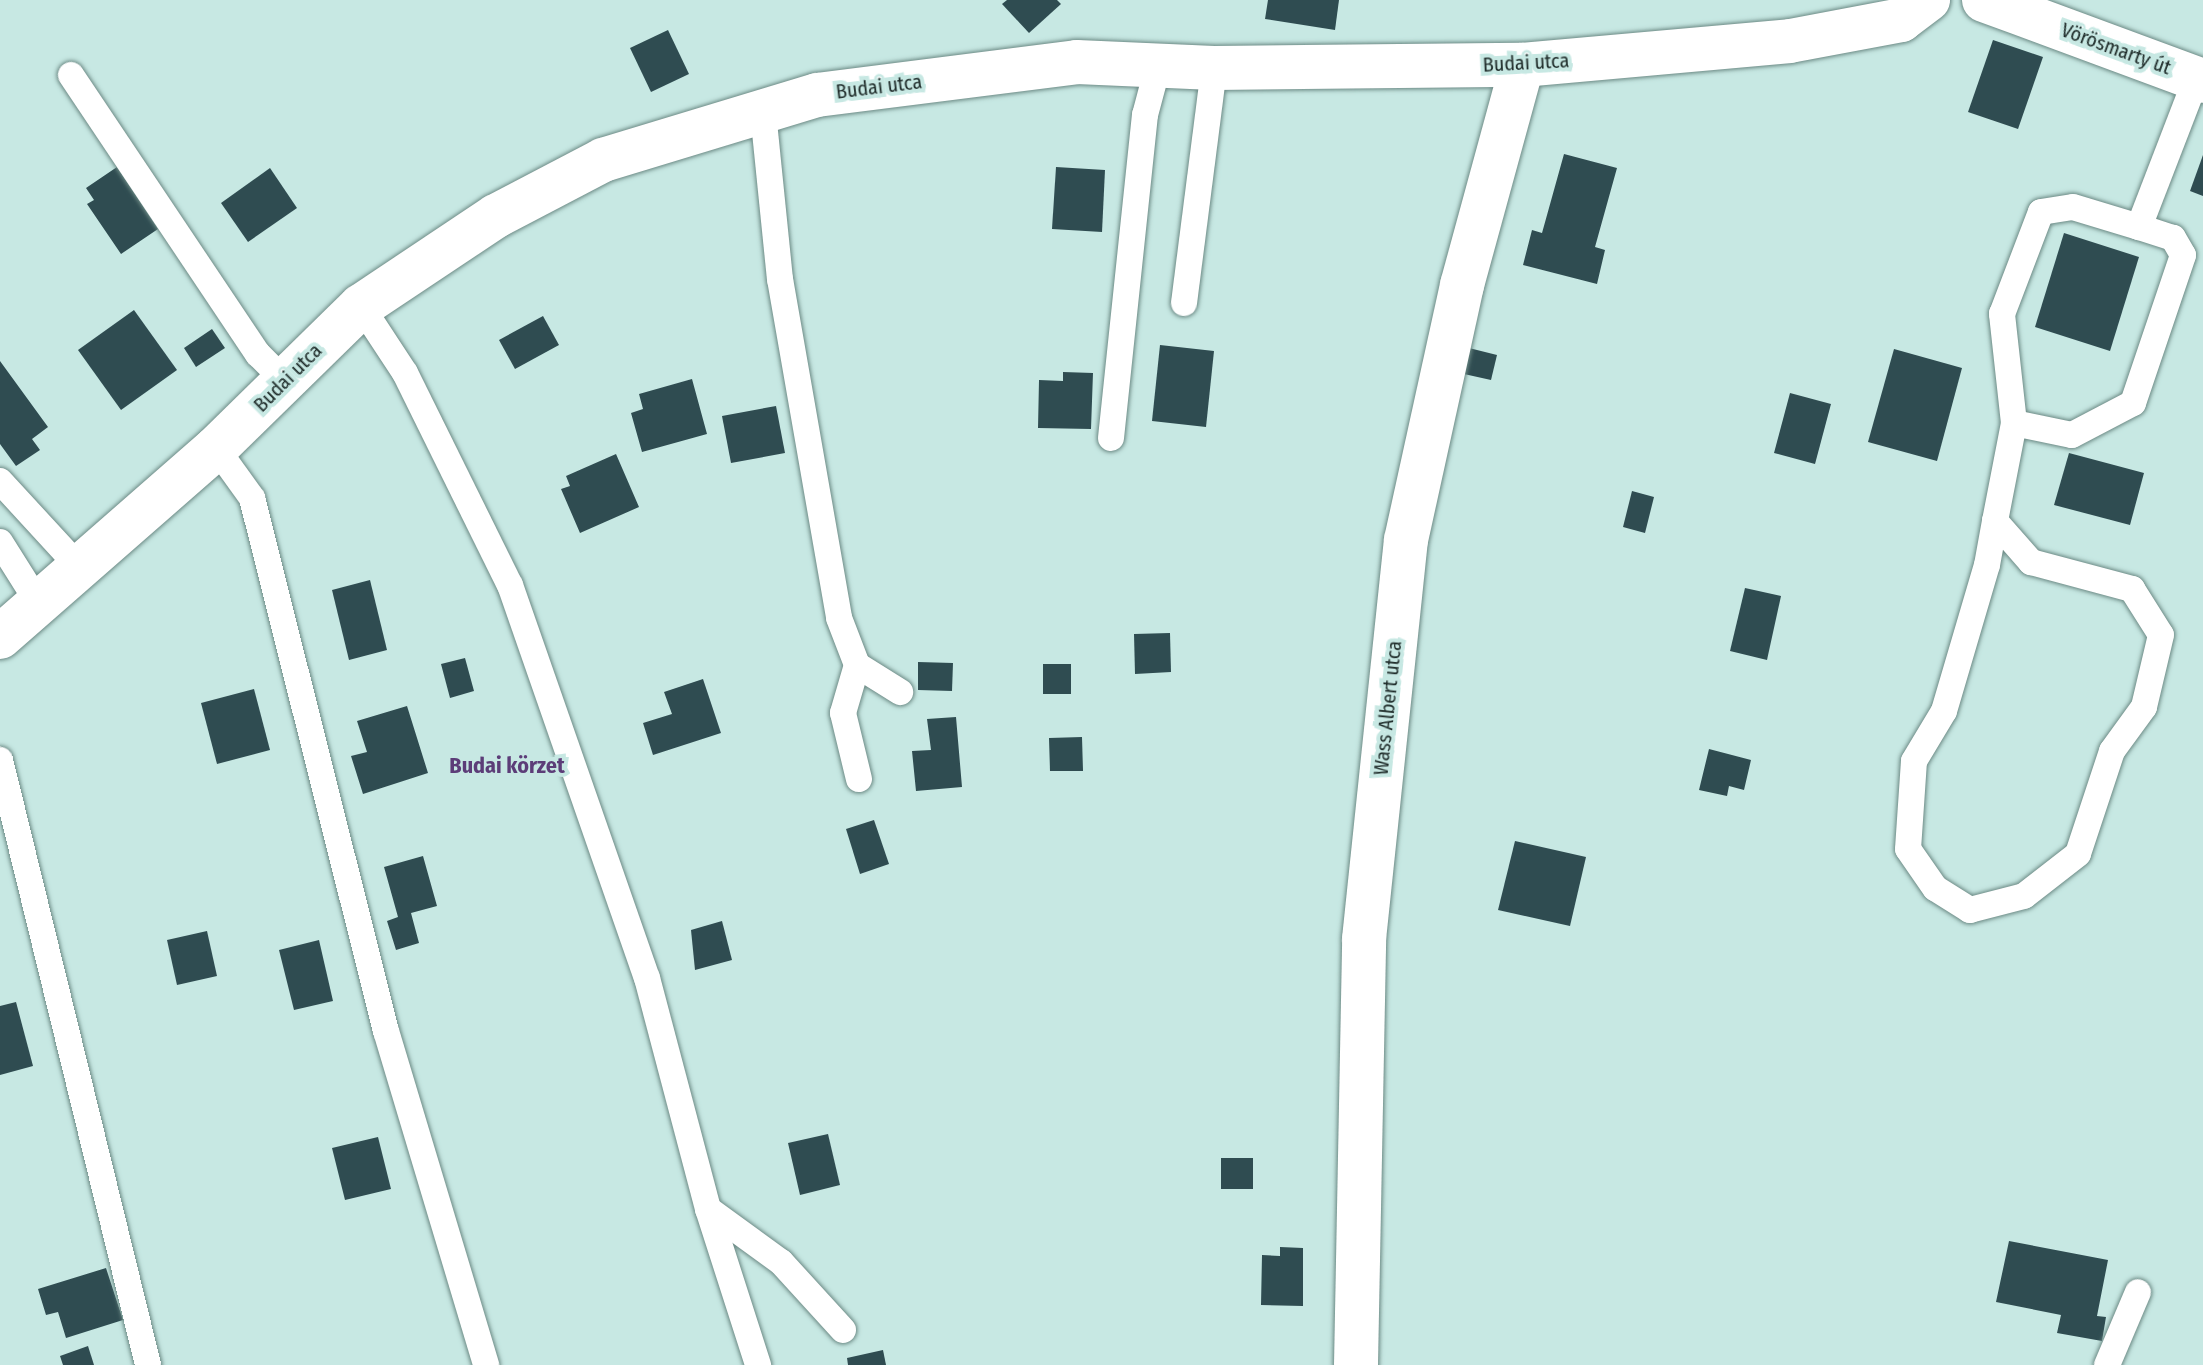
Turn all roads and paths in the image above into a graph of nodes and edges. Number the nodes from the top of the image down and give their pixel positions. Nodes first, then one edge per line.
1 (1928, 0) edge
2 (1984, 0) edge
3 (1522, 65) junction
4 (1158, 66) junction
5 (1214, 68) junction
6 (71, 75) dead end
7 (2200, 80) edge
8 (763, 112) junction
9 (2139, 227) junction
10 (1184, 303) dead end
11 (361, 306) junction
12 (285, 381) junction
13 (2014, 423) junction
14 (1111, 438) dead end
15 (216, 448) junction
16 (0, 481) edge
17 (1995, 521) junction
18 (0, 542) edge
19 (80, 568) junction
20 (39, 604) junction
21 (1, 639) edge
22 (857, 665) junction
23 (900, 692) dead end
24 (0, 760) edge
25 (859, 779) dead end
26 (708, 1209) junction
27 (2138, 1292) dead end
28 (843, 1330) dead end
29 (148, 1365) edge
30 (486, 1365) edge
31 (758, 1365) edge
32 (1356, 1365) edge
33 (2107, 1365) edge

1 - 3 street, Budai utca
2 - 7 street, Vörösmarty út
3 - 5 street, Budai utca
3 - 32 street, Wass Albert utca
4 - 5 street, Budai utca
4 - 8 street, Budai utca
4 - 14 lane
5 - 10 lane
6 - 12 lane
7 - 9 lane
8 - 11 street, Budai utca
8 - 22 lane
9 - 13 lane
9 - 13 lane
11 - 12 street, Budai utca
11 - 26 lane
12 - 15 street, Budai utca
13 - 17 lane
15 - 19 street, Budai utca
15 - 30 lane
16 - 19 lane
17 - 17 lane
18 - 20 lane
19 - 20 street, Budai utca
20 - 21 street, Budai utca
22 - 23 lane
22 - 25 lane
24 - 29 lane
26 - 28 lane
26 - 31 lane
27 - 33 lane

